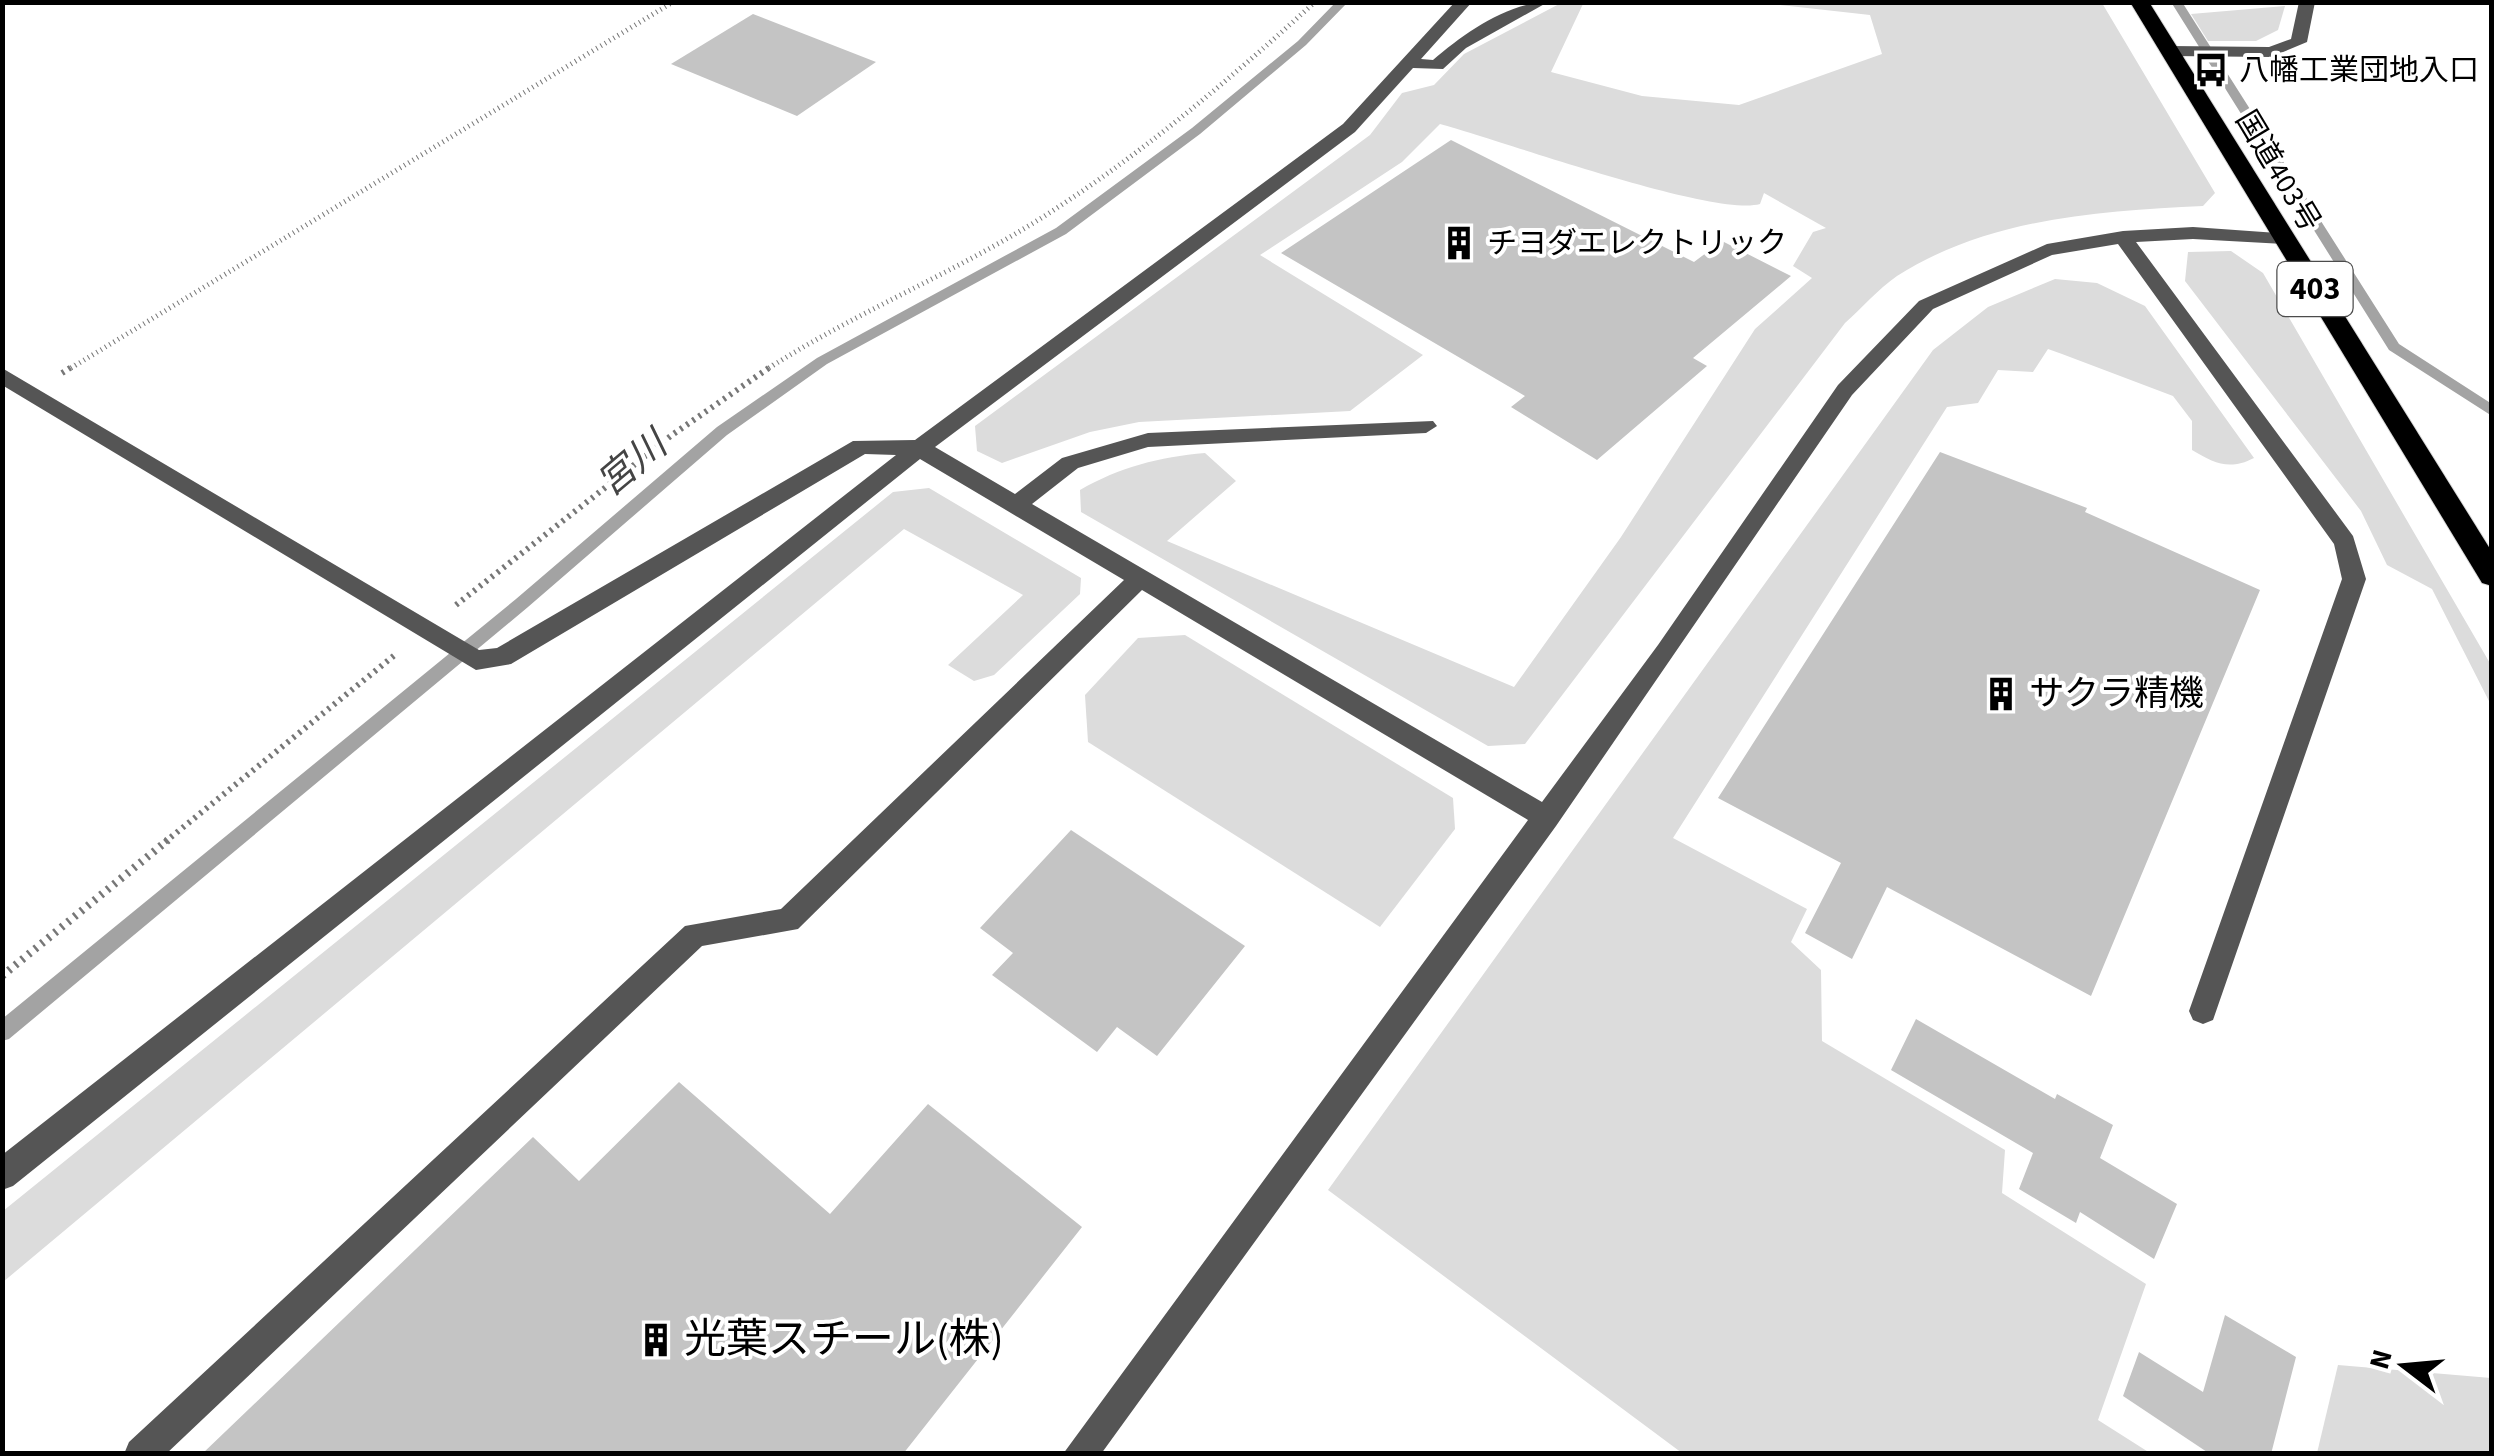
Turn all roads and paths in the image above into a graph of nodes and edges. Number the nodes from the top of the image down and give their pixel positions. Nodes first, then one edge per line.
1 (672, 2) edge
2 (1315, 2) edge
3 (1464, 2) edge
4 (1540, 2) edge
5 (2139, 2) edge
6 (2307, 2) edge
7 (2170, 51) junction
8 (1410, 63) junction
9 (2124, 238) junction
10 (2284, 238) junction
11 (2, 374) edge
12 (32, 392) junction
13 (1426, 426) dead end
14 (919, 448) junction
15 (1016, 505) junction
16 (2492, 576) edge
17 (1140, 578) junction
18 (428, 634) junction
19 (1547, 818) junction
20 (2, 976) edge
21 (2203, 1011) dead end
22 (2, 1175) edge
23 (141, 1454) edge
24 (1080, 1454) edge

1 - 12 path
2 - 18 path
3 - 8 street
4 - 8 street
5 - 7 highway, 国道403号 / 403
6 - 7 street
7 - 10 highway, 国道403号 / 403
8 - 14 street
9 - 10 street
9 - 19 street
9 - 21 street
10 - 16 highway, 国道403号 / 403
11 - 12 street
12 - 18 street
13 - 15 street
14 - 15 street
14 - 18 street
14 - 22 street
15 - 17 street
17 - 19 street
17 - 23 street
18 - 20 path
19 - 24 street

